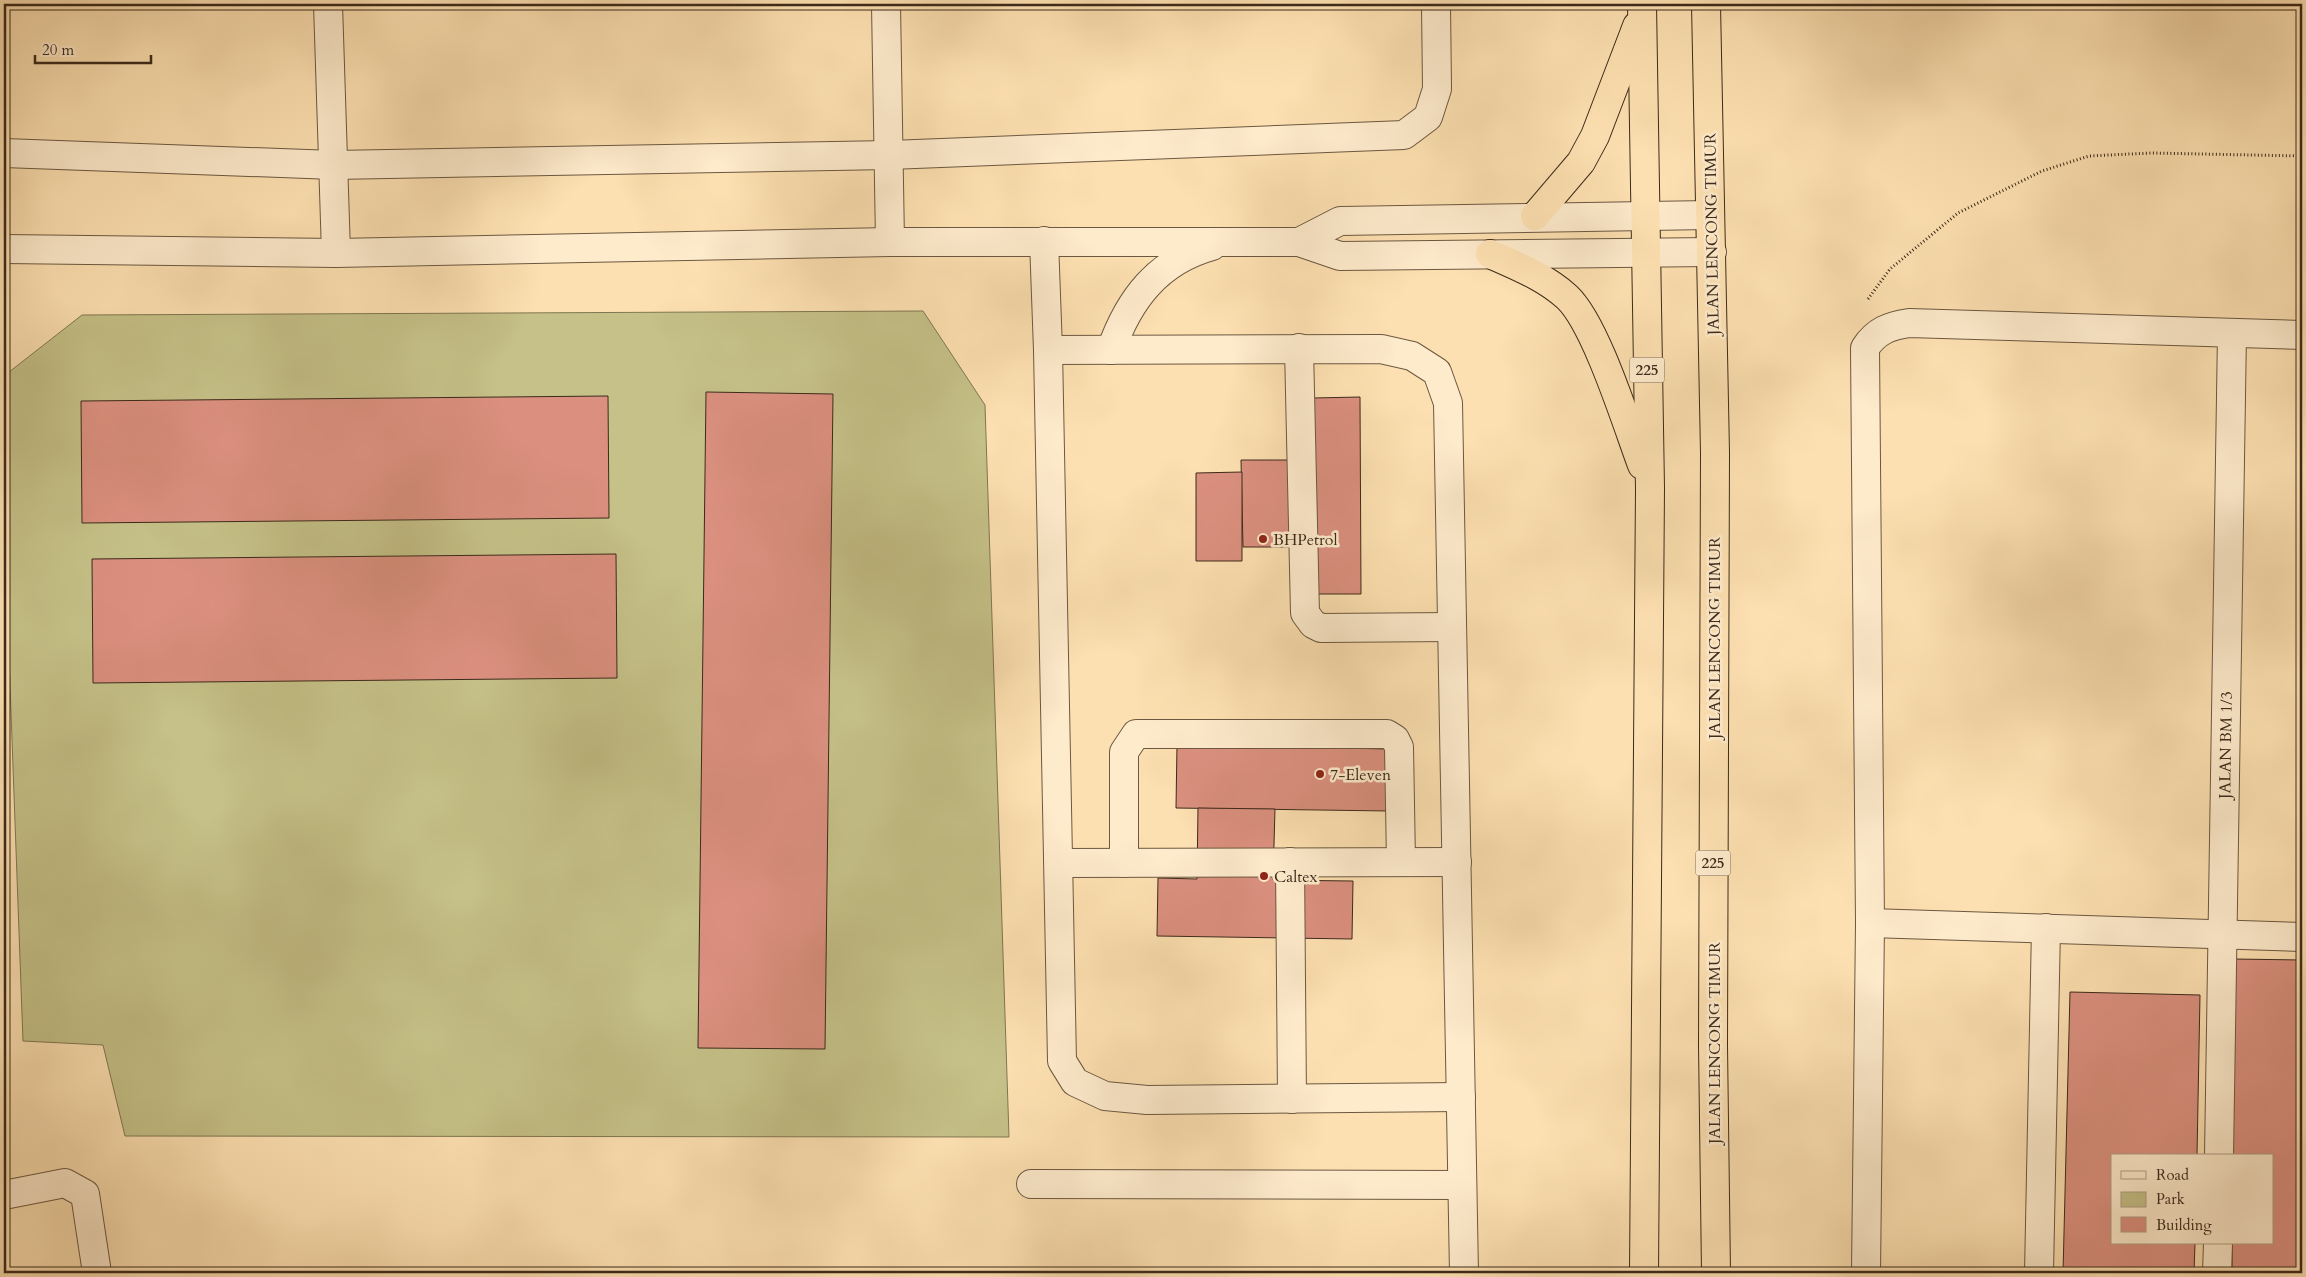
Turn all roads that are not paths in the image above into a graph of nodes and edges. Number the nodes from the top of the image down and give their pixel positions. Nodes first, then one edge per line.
1 (328, 4) edge
2 (886, 4) edge
3 (1436, 4) edge
4 (1706, 4) edge
5 (1642, 8) edge
6 (4, 153) edge
7 (890, 155) junction
8 (334, 165) junction
9 (1644, 215) junction
10 (1709, 215) junction
11 (1535, 216) junction
12 (1044, 241) junction
13 (890, 242) junction
14 (1228, 242) junction
15 (1299, 242) junction
16 (4, 249) edge
17 (1712, 252) junction
18 (336, 253) junction
19 (1644, 253) junction
20 (1490, 254) junction
21 (2232, 333) junction
22 (2302, 334) edge
23 (1299, 348) junction
24 (1048, 350) junction
25 (1111, 350) junction
26 (1650, 488) junction
27 (1452, 628) junction
28 (1290, 862) junction
29 (1401, 862) junction
30 (1456, 862) junction
31 (1059, 863) junction
32 (1124, 863) junction
33 (1870, 923) junction
34 (2046, 928) junction
35 (2223, 935) junction
36 (2302, 938) edge
37 (1461, 1097) junction
38 (1292, 1099) junction
39 (2219, 1154) edge
40 (1031, 1184) dead end
41 (1462, 1185) junction
42 (4, 1195) edge
43 (2218, 1244) edge
44 (97, 1273) edge
45 (1464, 1273) edge
46 (1644, 1273) edge
47 (1716, 1273) edge
48 (1866, 1273) edge
49 (2039, 1273) edge
50 (2217, 1273) edge

1 - 8 street
2 - 7 street
3 - 7 street
4 - 10 highway, JALAN LENCONG TIMUR / 225
5 - 9 highway, 225
5 - 11 highway
6 - 8 street
7 - 8 street
7 - 13 street
8 - 18 street
9 - 10 street
9 - 11 street
9 - 19 highway, 225
10 - 17 highway, JALAN LENCONG TIMUR / 225
11 - 15 street
12 - 13 street
12 - 14 street
12 - 24 street
13 - 18 street
14 - 15 street
14 - 25 street
15 - 20 street
16 - 18 street
17 - 19 street
17 - 47 highway, JALAN LENCONG TIMUR / 225
19 - 20 street
19 - 26 highway, 225
20 - 26 highway
21 - 22 street
21 - 33 street
21 - 35 street, JALAN BM 1/3
23 - 25 street
23 - 27 street
23 - 27 street
24 - 25 street
24 - 31 street
26 - 46 highway, 225
27 - 30 street
28 - 29 street
28 - 32 street
28 - 38 street
29 - 30 street
29 - 32 street
30 - 37 street
31 - 32 street
31 - 38 street
33 - 34 street
33 - 48 street
34 - 35 street
34 - 49 street
35 - 36 street
35 - 39 street, JALAN BM 1/3
37 - 38 street
37 - 41 street
40 - 41 street
41 - 45 street
42 - 44 street
43 - 50 street

